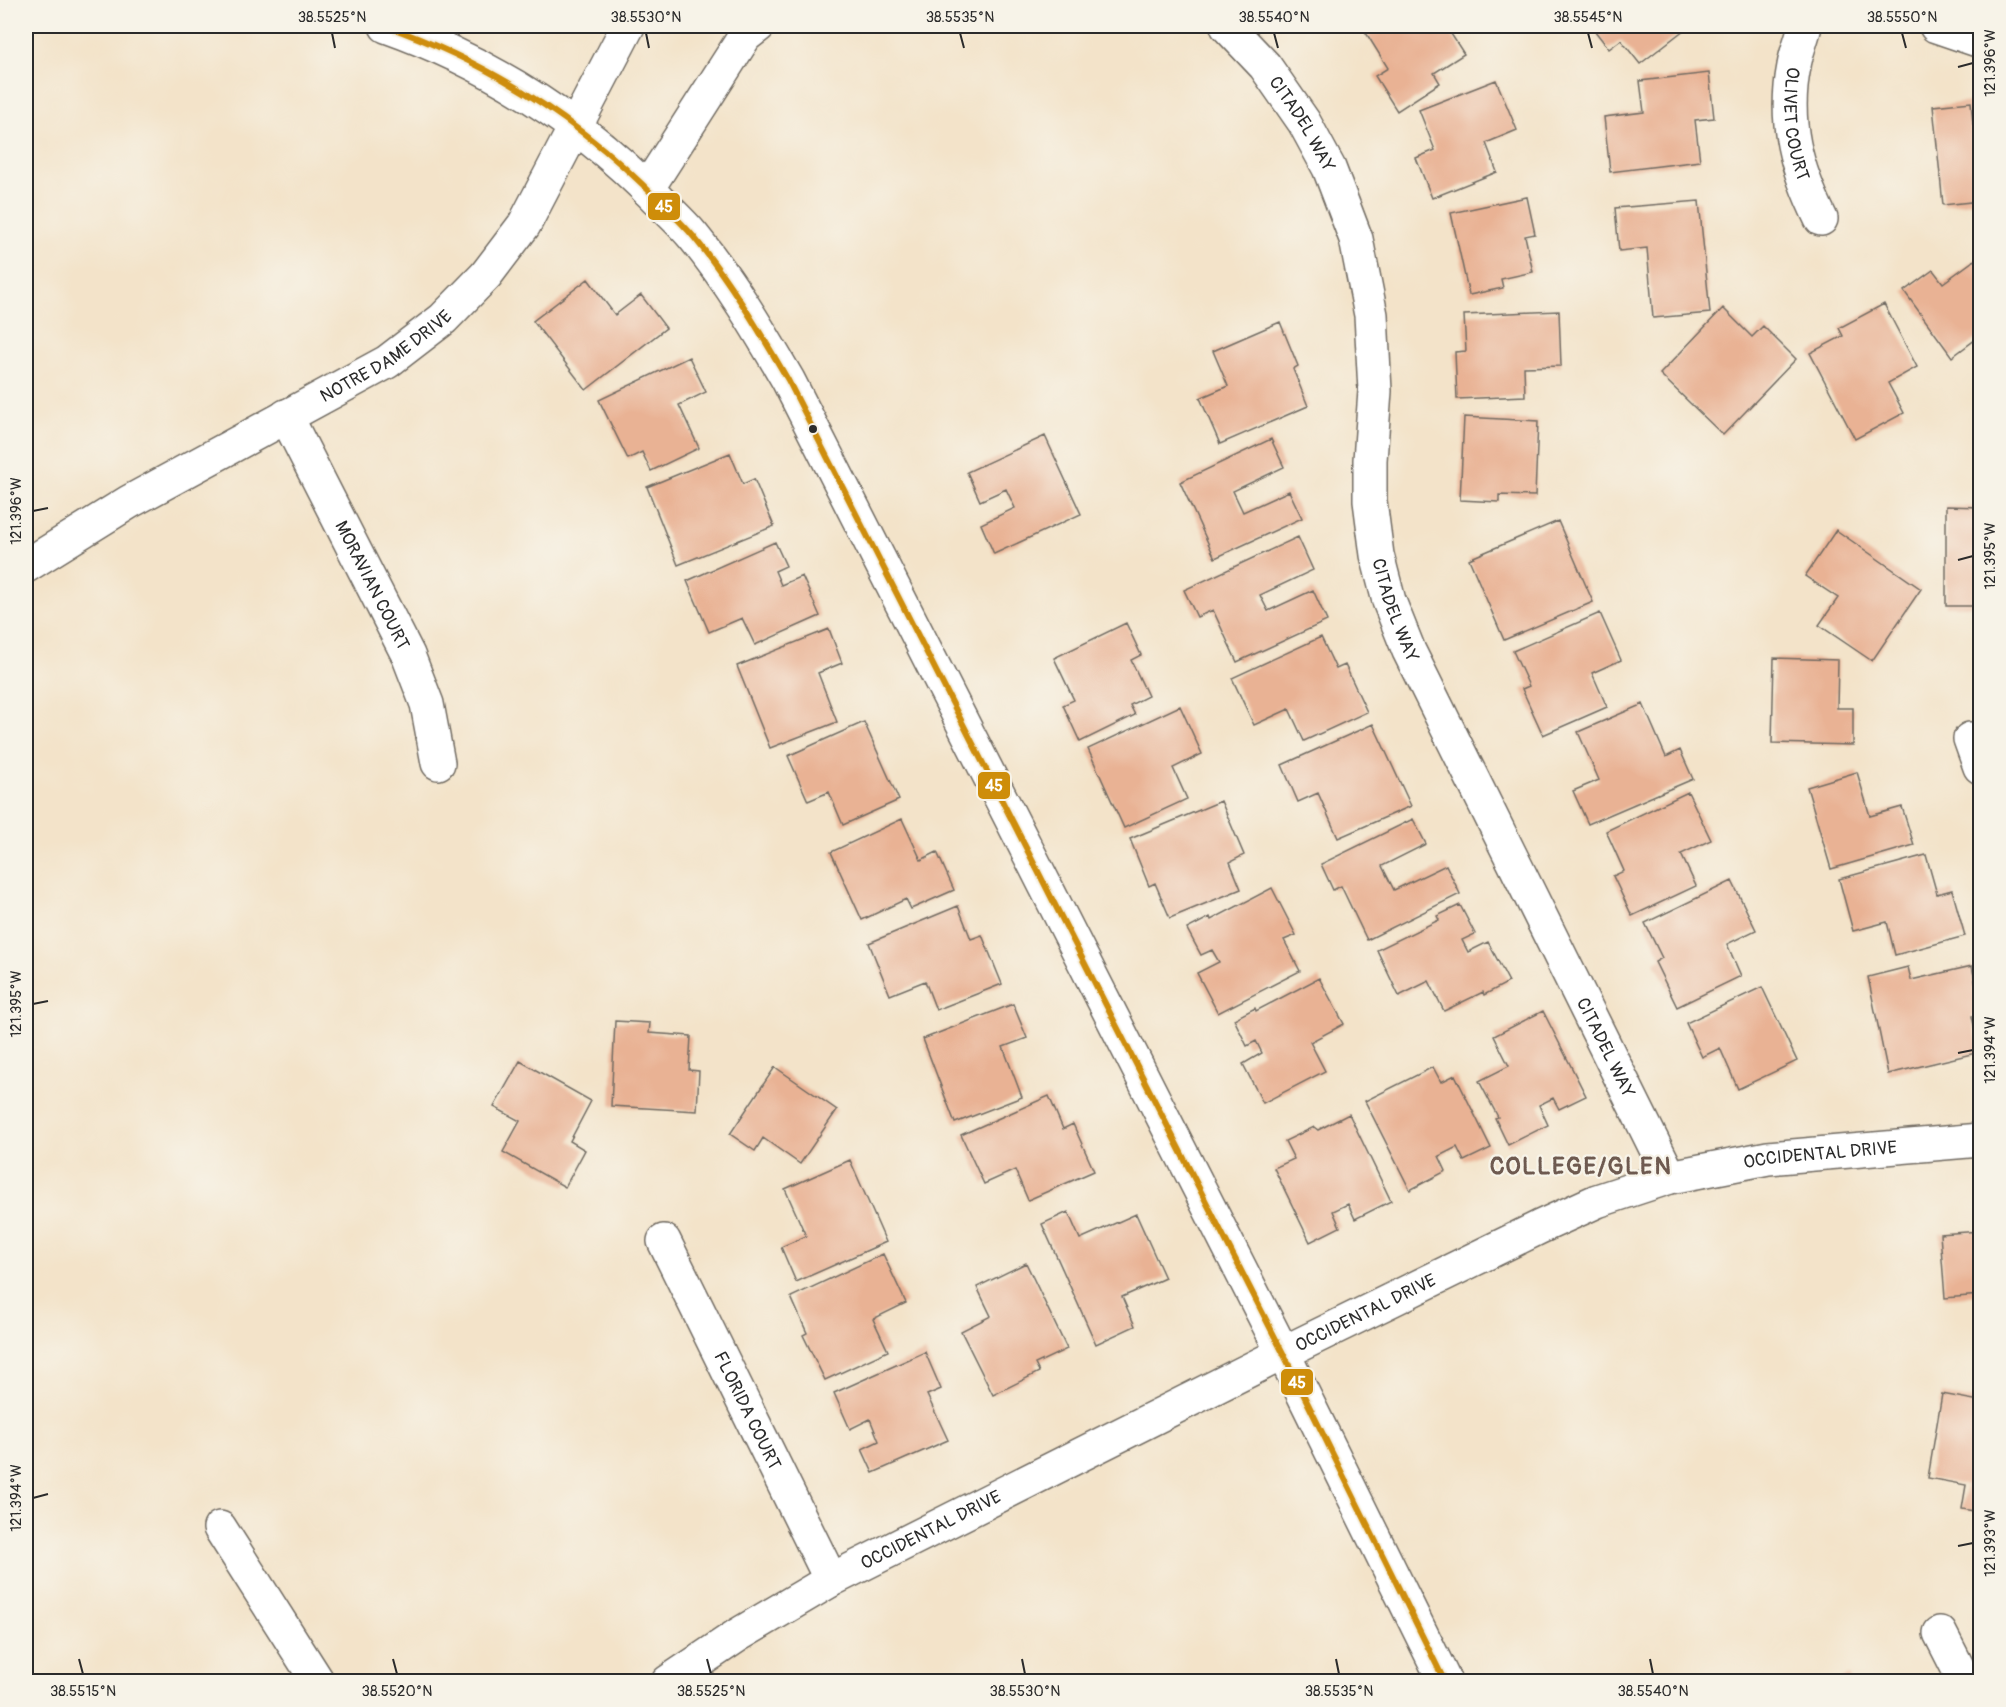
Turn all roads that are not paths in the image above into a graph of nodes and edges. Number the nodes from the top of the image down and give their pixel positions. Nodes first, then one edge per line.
1 (386, 26) edge
2 (628, 26) edge
3 (758, 26) edge
4 (1227, 26) edge
5 (1805, 26) edge
6 (1936, 26) edge
7 (1980, 41) edge
8 (576, 127) junction
9 (647, 189) junction
10 (1821, 219) dead end
11 (286, 416) junction
12 (26, 566) edge
13 (438, 763) dead end
14 (1980, 1140) edge
15 (1670, 1177) junction
16 (663, 1241) dead end
17 (1282, 1353) junction
18 (220, 1528) dead end
19 (831, 1580) junction
20 (1940, 1633) dead end
21 (318, 1682) edge
22 (668, 1682) edge
23 (1445, 1682) edge
24 (1965, 1682) edge

1 - 8 street
2 - 8 street, NOTRE DAME DRIVE
3 - 9 street
4 - 15 street, CITADEL WAY
5 - 10 street, OLIVET COURT
6 - 7 street
8 - 9 street
8 - 11 street, NOTRE DAME DRIVE
9 - 17 street
11 - 12 street, NOTRE DAME DRIVE
11 - 13 street, MORAVIAN COURT
14 - 15 street, OCCIDENTAL DRIVE
15 - 17 street, OCCIDENTAL DRIVE
16 - 19 street, FLORIDA COURT
17 - 19 street, OCCIDENTAL DRIVE
17 - 23 street
18 - 21 street
19 - 22 street, OCCIDENTAL DRIVE
20 - 24 street

